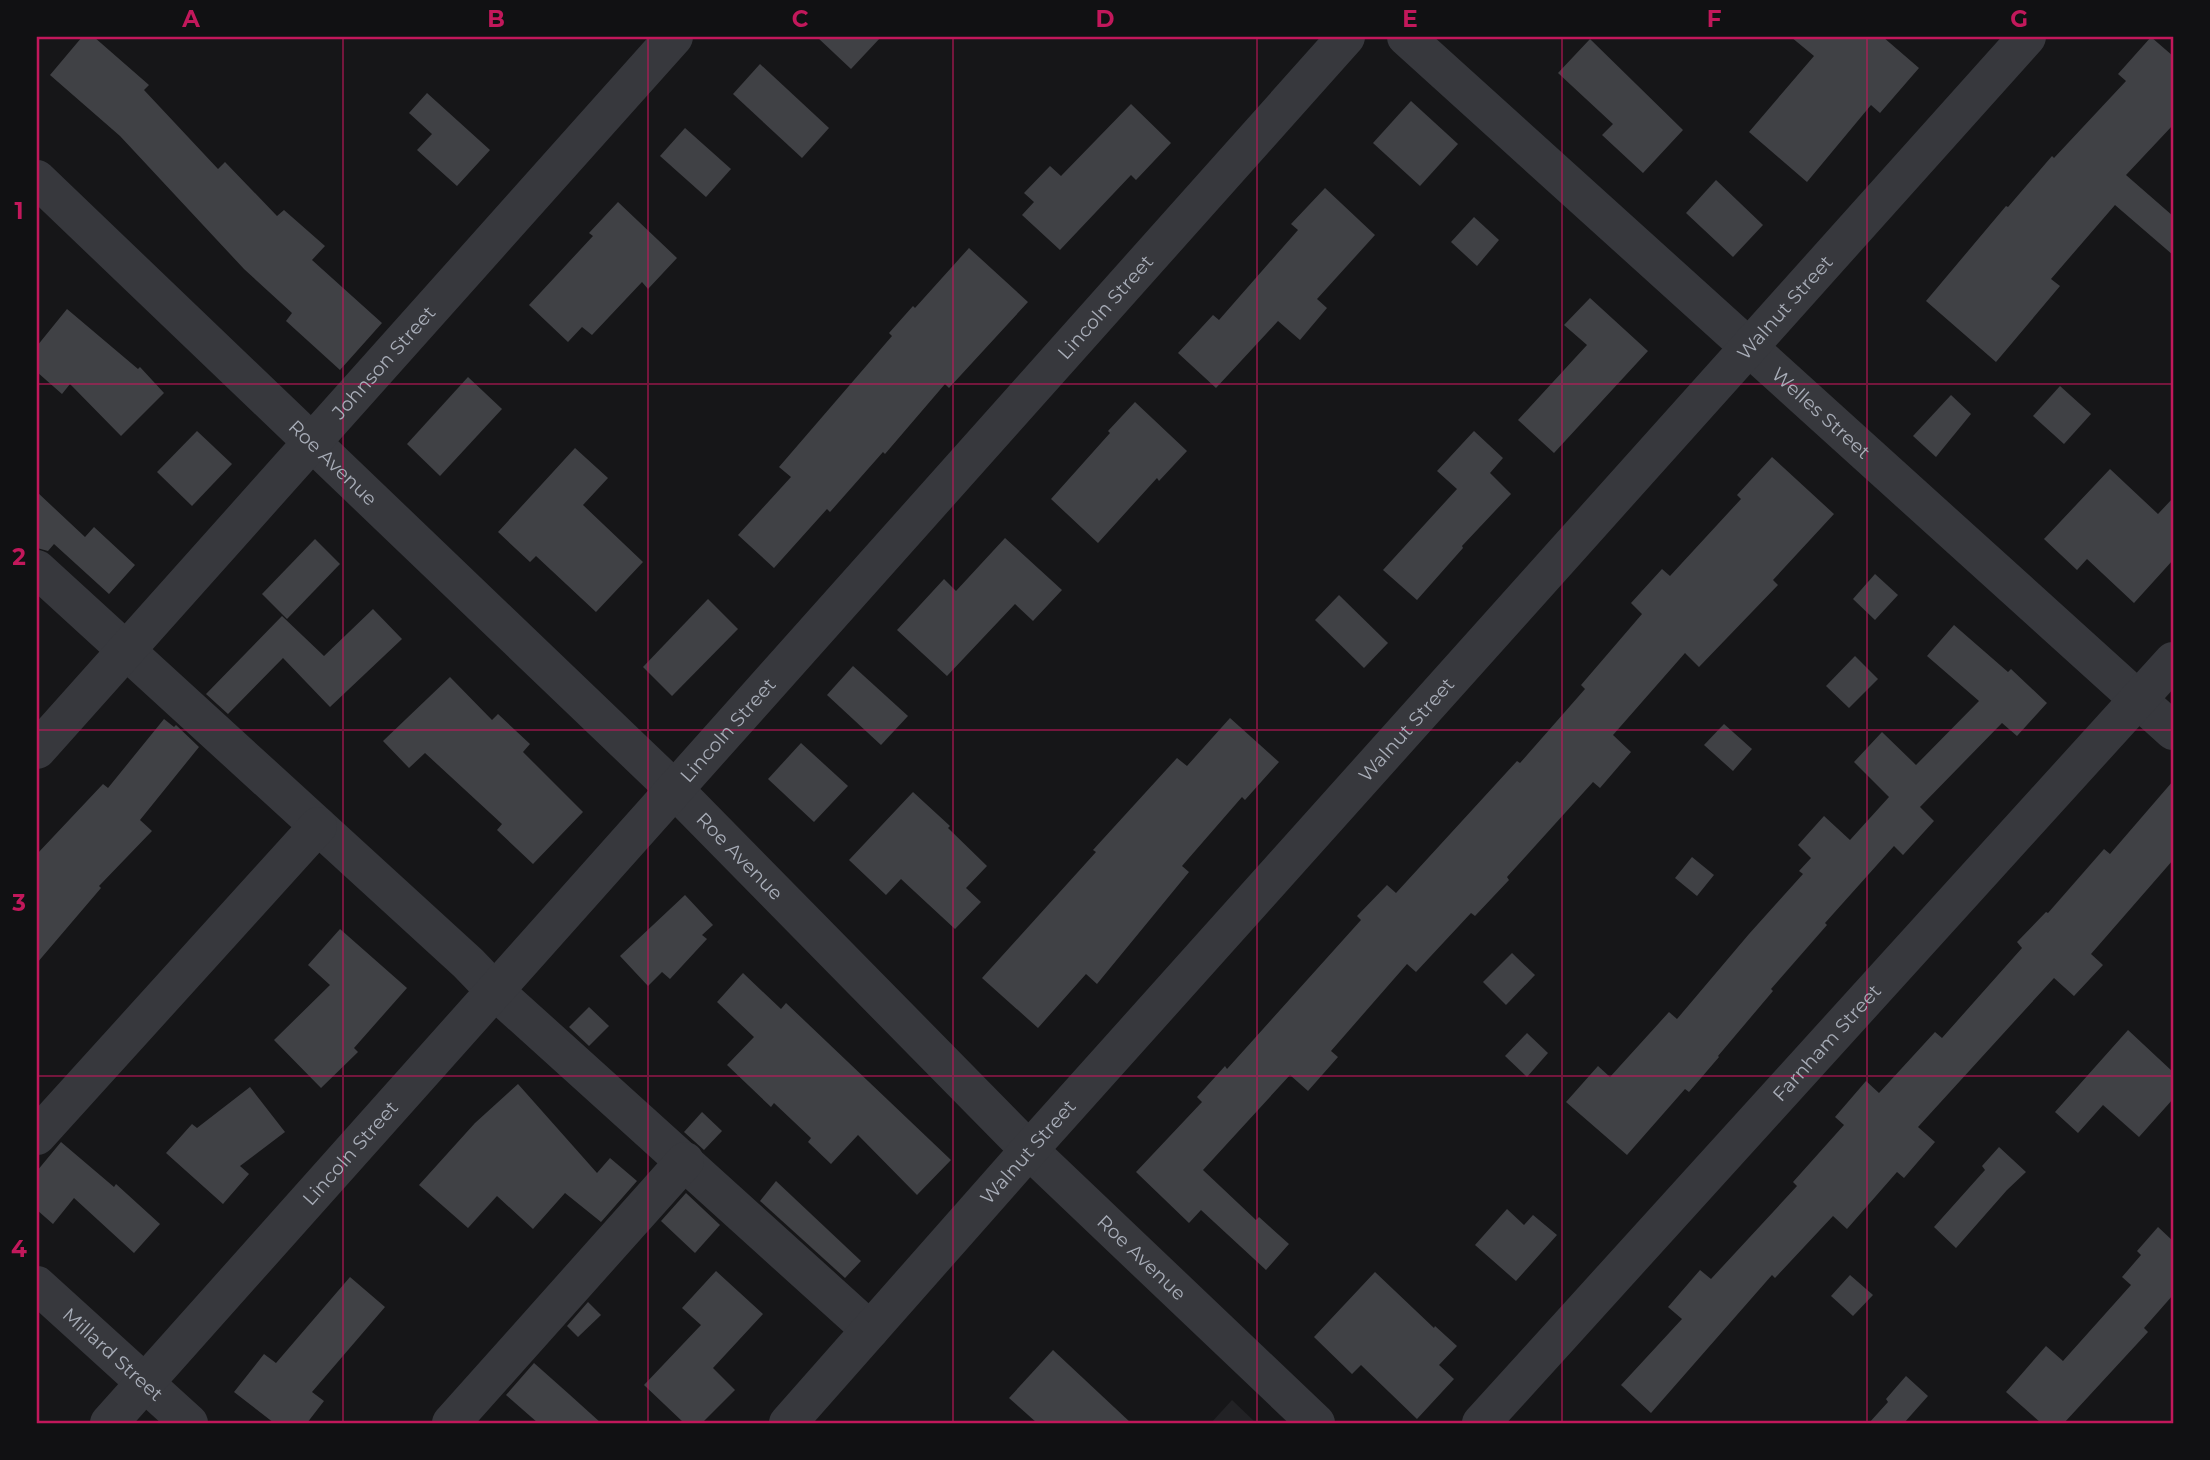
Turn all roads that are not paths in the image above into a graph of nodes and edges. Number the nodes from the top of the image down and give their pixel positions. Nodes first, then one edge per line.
1 (674, 37) edge
2 (1346, 37) edge
3 (1406, 37) edge
4 (2027, 37) edge
5 (37, 179) edge
6 (1749, 345) junction
7 (311, 442) junction
8 (37, 569) edge
9 (125, 651) junction
10 (2173, 661) edge
11 (2138, 699) junction
12 (2173, 731) edge
13 (37, 750) edge
14 (675, 790) junction
15 (317, 825) junction
16 (495, 991) junction
17 (37, 1136) edge
18 (1029, 1150) junction
19 (684, 1161) junction
20 (37, 1285) edge
21 (870, 1330) junction
22 (145, 1384) junction
23 (1301, 1419) edge
24 (109, 1423) edge
25 (189, 1423) edge
26 (451, 1423) edge
27 (788, 1423) edge
28 (1481, 1423) edge

1 - 7 street, Johnson Street
2 - 14 street, Lincoln Street
3 - 6 street, Welles Street
4 - 6 street, Walnut Street
5 - 7 street, Roe Avenue
6 - 11 street, Welles Street
6 - 18 street, Walnut Street
7 - 9 street, Johnson Street
7 - 14 street, Roe Avenue
8 - 9 street
9 - 13 street, Johnson Street
9 - 15 street
10 - 11 street, Farnham Street
11 - 12 street, Welles Street
11 - 28 street, Farnham Street
14 - 16 street, Lincoln Street
14 - 18 street, Roe Avenue
15 - 16 street
15 - 17 street
16 - 19 street
16 - 22 street, Lincoln Street
18 - 21 street, Walnut Street
18 - 23 street, Roe Avenue
19 - 21 street
19 - 26 street
20 - 22 street, Millard Street
21 - 27 street, Walnut Street
22 - 24 street, Lincoln Street
22 - 25 street, Millard Street

